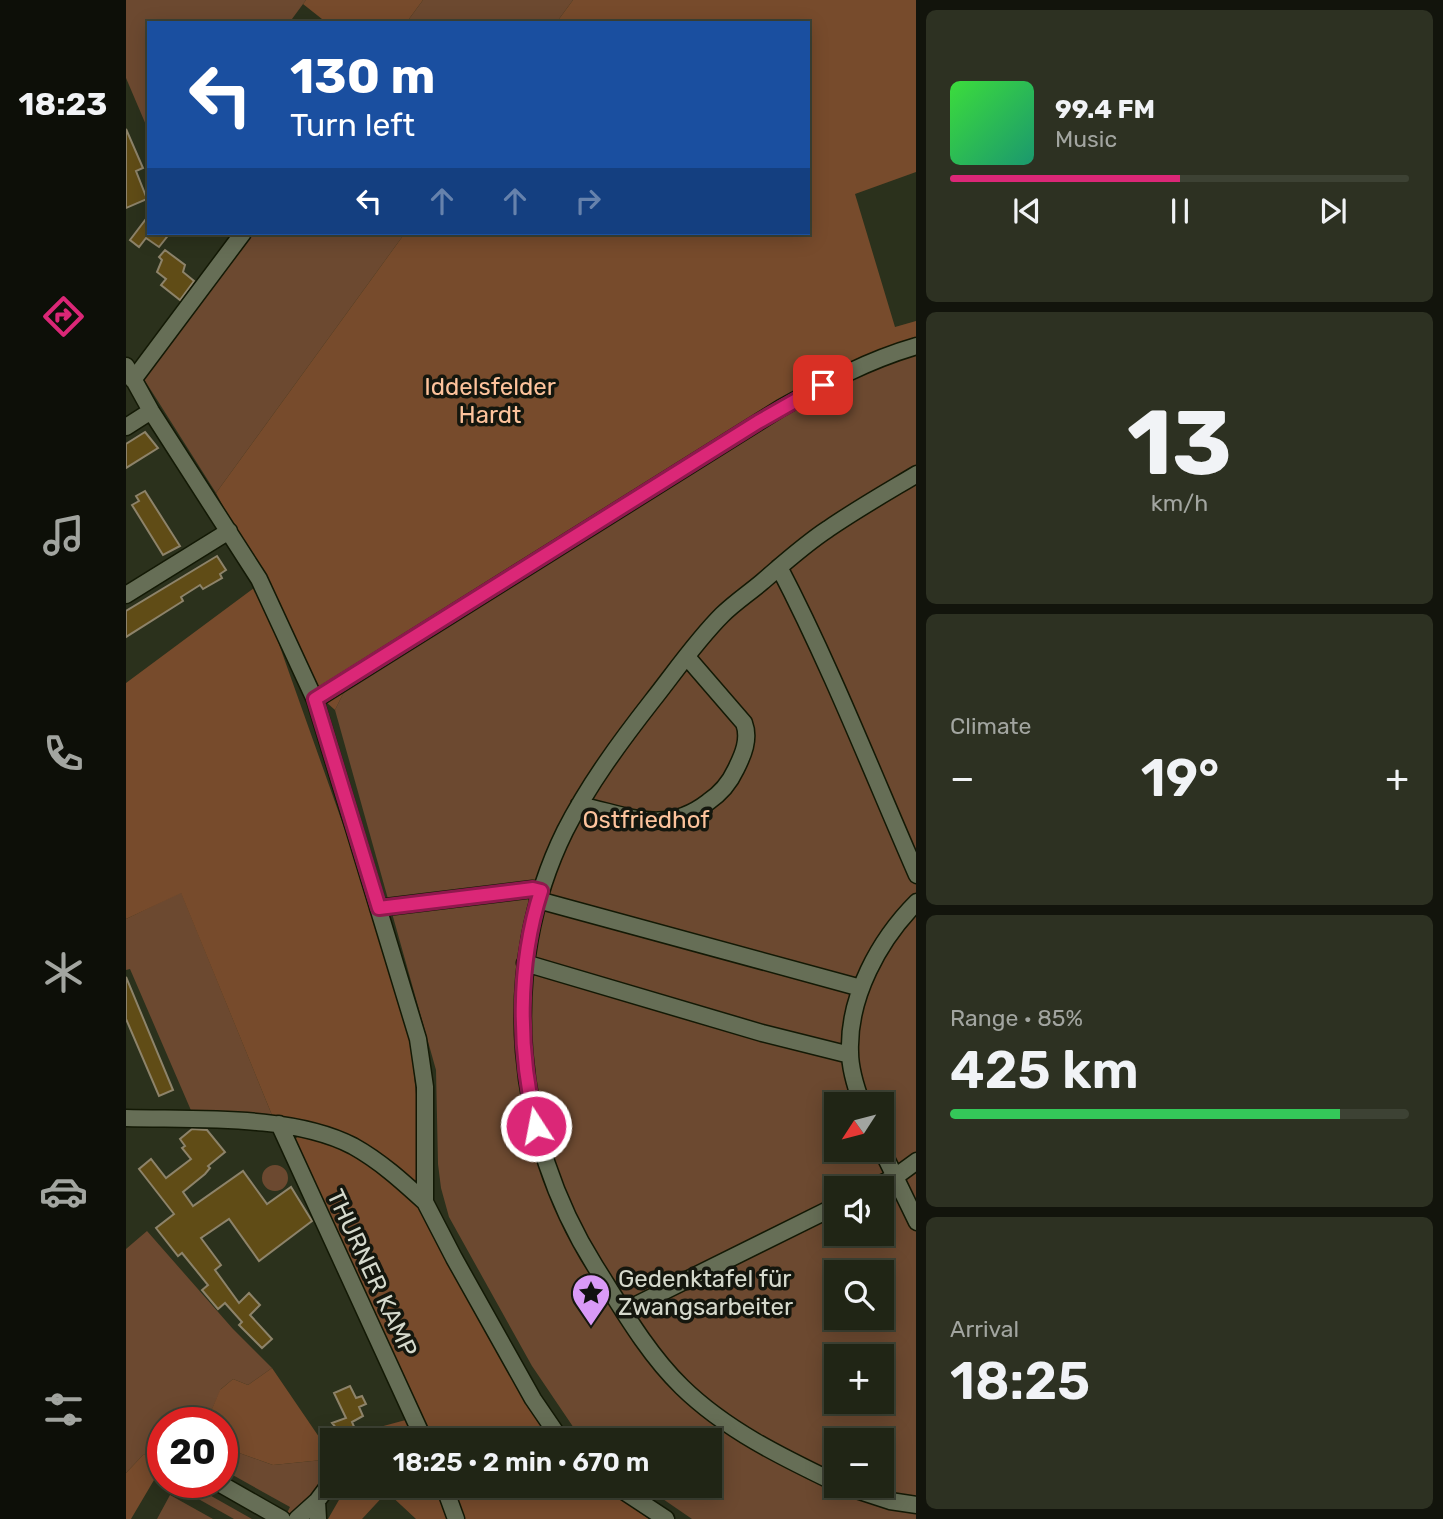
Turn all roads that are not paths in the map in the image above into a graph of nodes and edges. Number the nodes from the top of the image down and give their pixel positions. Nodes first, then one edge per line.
1 (241, 235) edge
2 (916, 346) edge
3 (130, 373) edge
4 (151, 411) junction
5 (126, 426) edge
6 (916, 474) edge
7 (229, 531) junction
8 (779, 567) junction
9 (126, 594) edge
10 (687, 657) junction
11 (315, 699) junction
12 (579, 806) junction
13 (916, 875) edge
14 (539, 896) junction
15 (916, 902) edge
16 (379, 908) junction
17 (525, 963) junction
18 (861, 988) junction
19 (850, 1055) junction
20 (859, 1092) edge
21 (126, 1118) edge
22 (279, 1124) junction
23 (916, 1161) edge
24 (888, 1162) edge
25 (895, 1177) junction
26 (425, 1202) junction
27 (824, 1212) edge
28 (916, 1222) edge
29 (624, 1311) junction
30 (415, 1428) edge
31 (553, 1428) edge
32 (824, 1477) edge
33 (238, 1494) edge
34 (320, 1497) edge
35 (448, 1498) edge
36 (634, 1498) edge
37 (881, 1498) edge
38 (317, 1501) junction
39 (916, 1505) edge
40 (282, 1519) edge
41 (297, 1519) edge
42 (318, 1519) edge
43 (456, 1519) edge
44 (666, 1519) edge

1 - 3 street
2 - 11 street
3 - 4 street
4 - 5 street
4 - 7 street
6 - 8 street
7 - 9 street
7 - 11 street
8 - 10 street
8 - 13 street
10 - 12 street
10 - 12 street
11 - 16 street
12 - 14 street
14 - 16 street
14 - 17 street
14 - 18 street
15 - 18 street
16 - 26 street
17 - 19 street
17 - 29 street
18 - 19 street
19 - 20 street
21 - 22 street
22 - 26 street
22 - 30 street, THURNER KAMP
23 - 25 street
24 - 25 street
25 - 28 street
26 - 31 street
27 - 29 street
29 - 32 street
33 - 40 street
34 - 38 street
35 - 43 street
36 - 44 street
37 - 39 street
38 - 41 street
38 - 42 street

